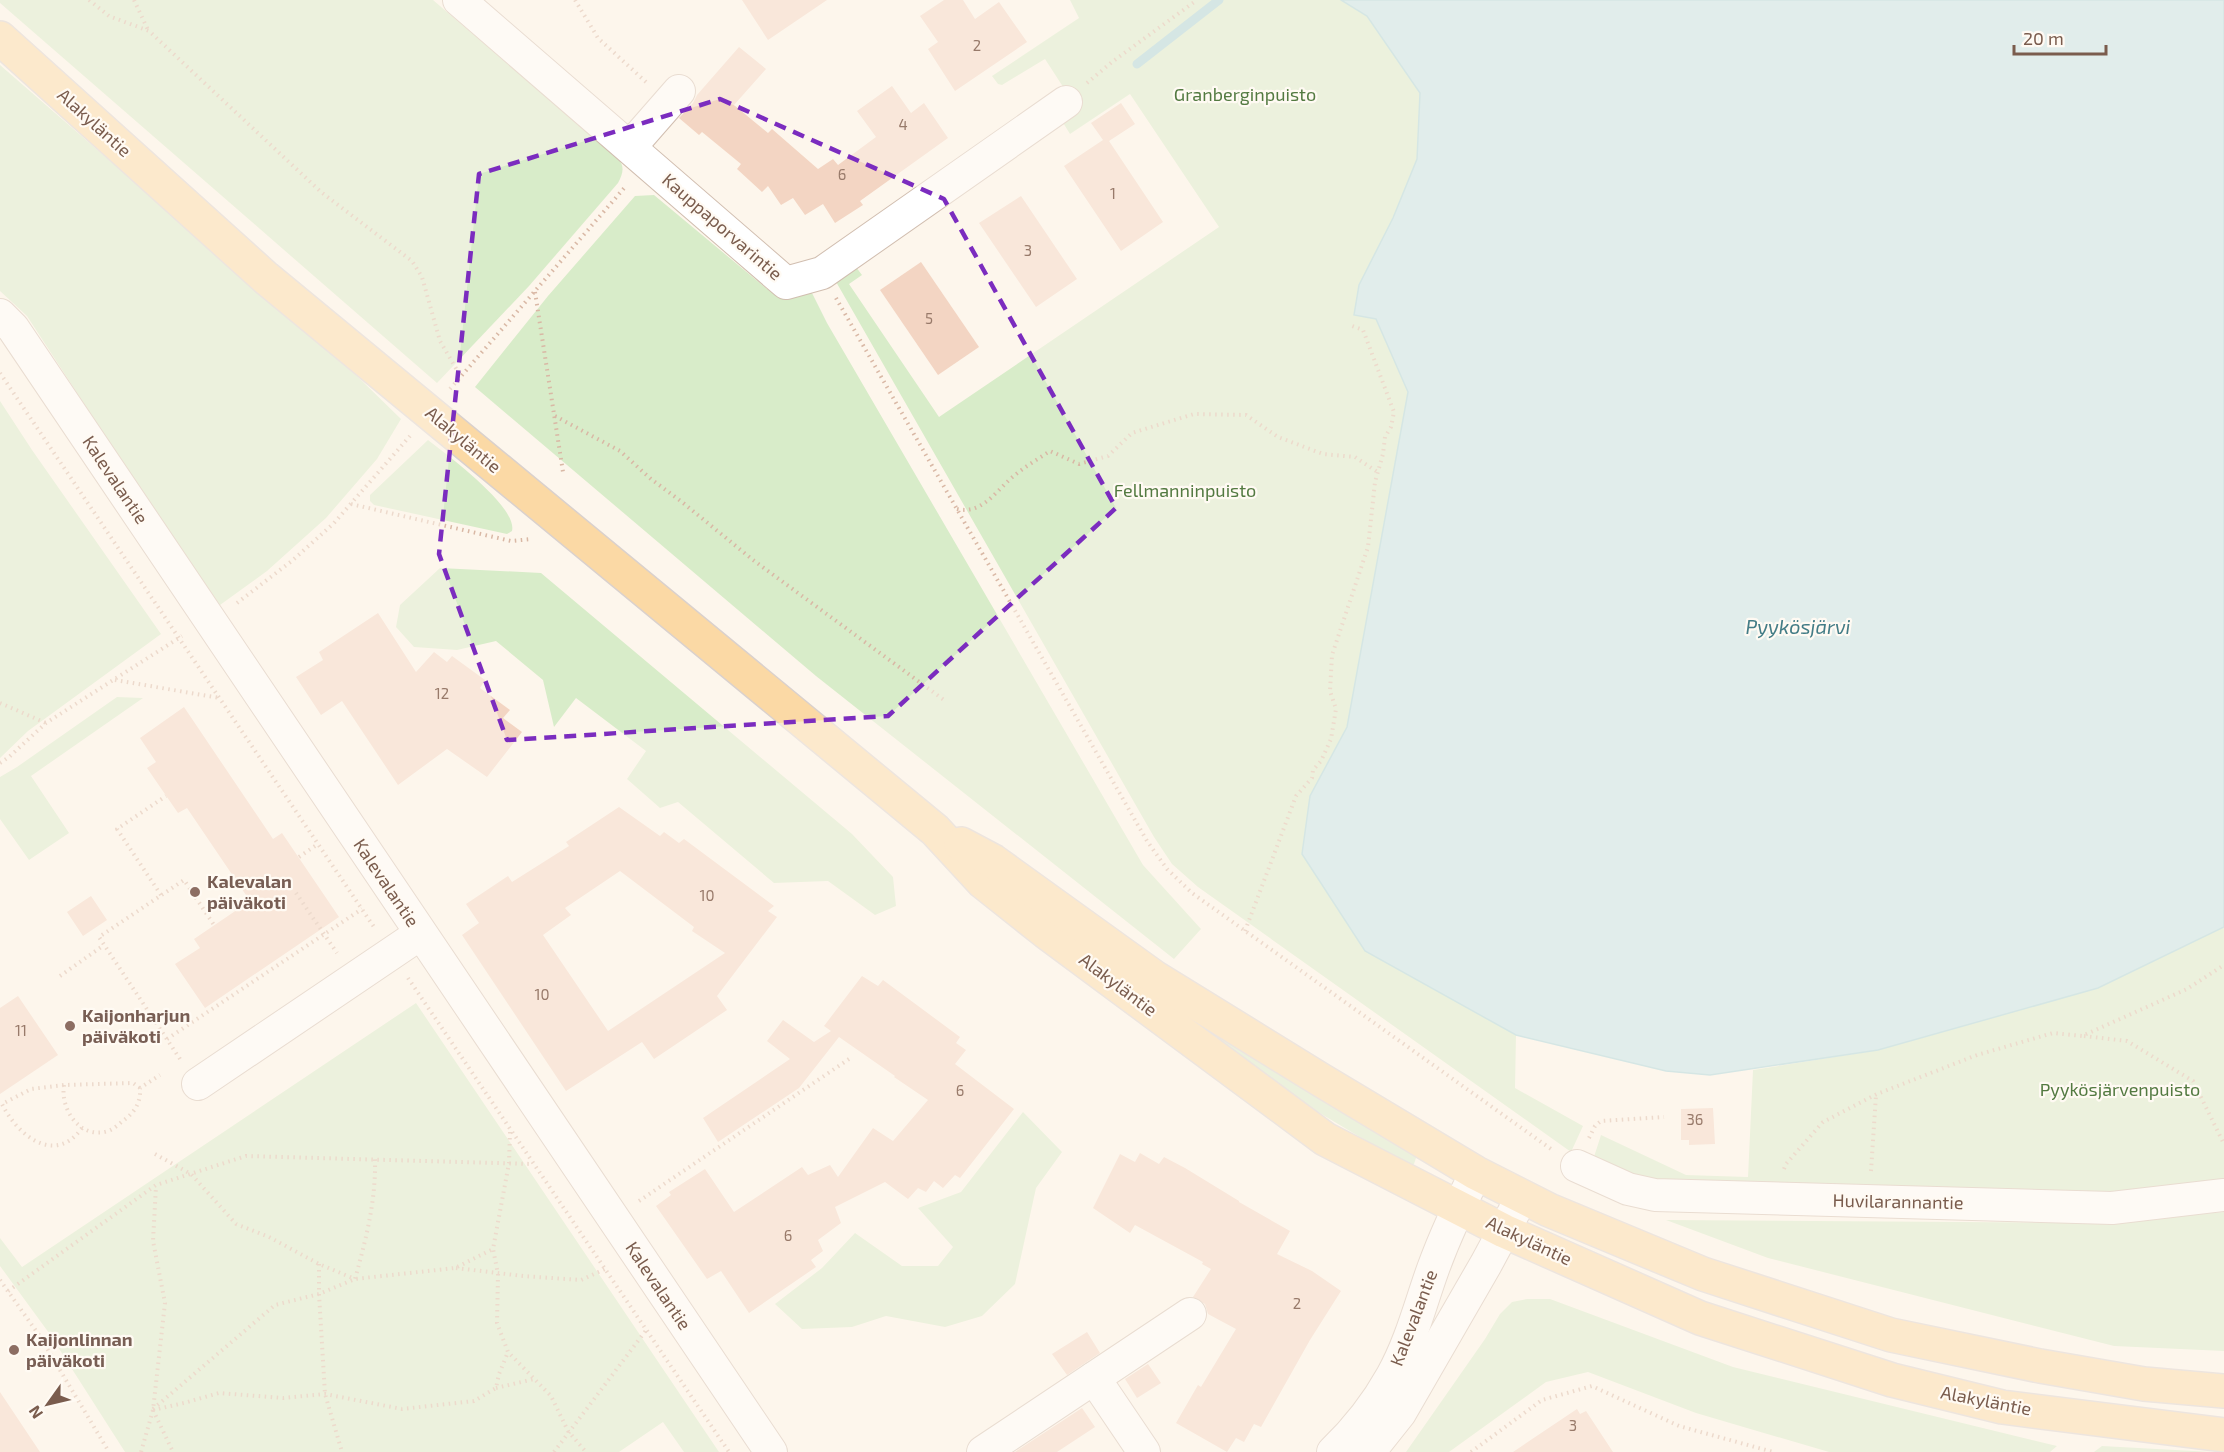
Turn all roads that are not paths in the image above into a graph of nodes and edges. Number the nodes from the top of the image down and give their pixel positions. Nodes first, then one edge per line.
1 (459, 0) edge
2 (0, 38) edge
3 (674, 96) road end
4 (1066, 102) dead end
5 (638, 154) junction
6 (0, 315) edge
7 (935, 830) junction
8 (420, 934) junction
9 (198, 1084) road end
10 (1583, 1152) road end
11 (1476, 1173) junction
12 (2224, 1195) edge
13 (1522, 1197) junction
14 (1458, 1208) junction
15 (1504, 1232) junction
16 (1190, 1314) dead end
17 (1094, 1378) junction
18 (2224, 1391) edge
19 (2224, 1435) edge
20 (771, 1452) edge
21 (983, 1452) edge
22 (1144, 1452) edge
23 (1334, 1452) edge
24 (1369, 1452) edge

1 - 5 street, Kauppaporvarintie
2 - 7 main road, Alakyläntie
3 - 5 street
4 - 5 street, Kauppaporvarintie
6 - 8 street, Kalevalantie
7 - 11 main road, Alakyläntie
7 - 14 main road, Alakyläntie
8 - 9 street
8 - 20 street, Kalevalantie
10 - 12 street, Huvilarannantie
11 - 13 main road, Alakyläntie
11 - 14 street, Kalevalantie
13 - 15 street, Kalevalantie
13 - 18 main road, Alakyläntie
14 - 15 main road, Alakyläntie
14 - 23 street, Kalevalantie
15 - 19 main road, Alakyläntie
15 - 24 street, Kalevalantie
16 - 17 street
17 - 21 street
17 - 22 street

